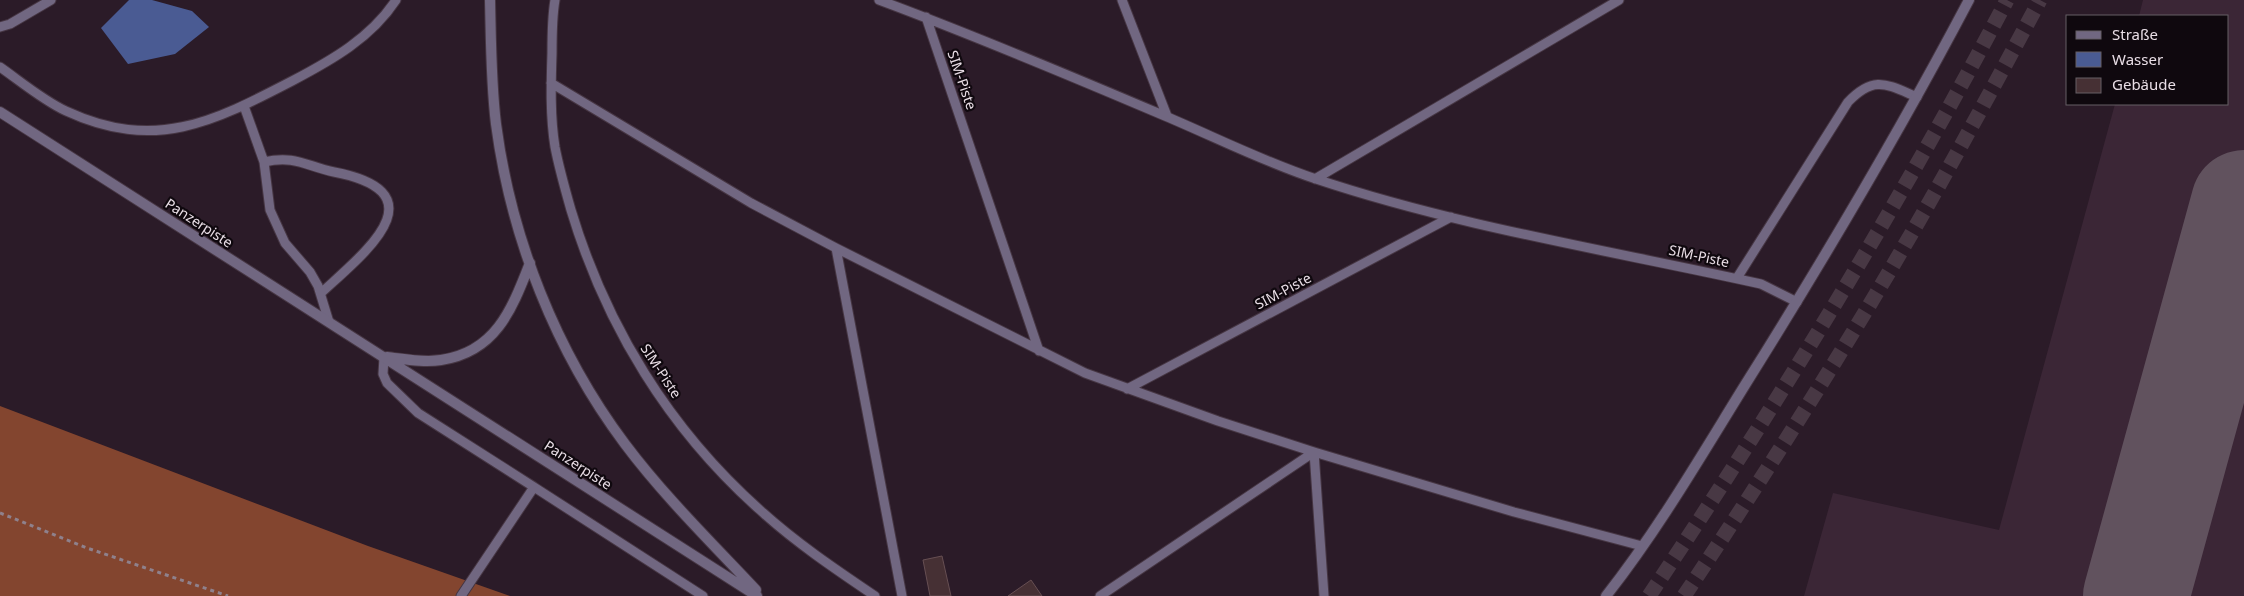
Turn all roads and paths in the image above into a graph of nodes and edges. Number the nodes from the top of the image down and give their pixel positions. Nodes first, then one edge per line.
1 (51, 0) edge
2 (396, 0) edge
3 (490, 0) edge
4 (555, 0) edge
5 (880, 0) edge
6 (1122, 0) edge
7 (1618, 0) edge
8 (1969, 0) edge
9 (926, 17) junction
10 (0, 27) edge
11 (0, 67) edge
12 (551, 83) junction
13 (1917, 97) junction
14 (244, 106) junction
15 (0, 112) edge
16 (1167, 116) junction
17 (264, 162) junction
18 (1315, 179) junction
19 (1451, 217) junction
20 (836, 248) junction
21 (530, 263) junction
22 (1737, 278) junction
23 (321, 293) junction
24 (1797, 302) junction
25 (329, 322) junction
26 (1040, 351) junction
27 (384, 357) junction
28 (1127, 389) junction
29 (1314, 452) junction
30 (534, 487) junction
31 (0, 514) edge
32 (1642, 546) junction
33 (228, 596) edge
34 (461, 596) edge
35 (703, 596) edge
36 (759, 596) edge
37 (875, 596) edge
38 (902, 596) edge
39 (1100, 596) edge
40 (1324, 596) edge
41 (1606, 596) edge

1 - 10 lane
2 - 14 lane
3 - 21 street, Panzerpiste
4 - 12 lane, SIM-Piste
5 - 9 lane, SIM-Piste
6 - 16 lane
7 - 18 lane
8 - 13 street
9 - 16 lane, SIM-Piste
9 - 26 lane, SIM-Piste
11 - 14 lane
12 - 20 lane
12 - 37 lane, SIM-Piste
13 - 22 lane, SIM-Piste
13 - 24 street
14 - 17 lane
15 - 25 street, Panzerpiste
16 - 18 lane, SIM-Piste
17 - 23 lane
17 - 23 lane
18 - 19 lane, SIM-Piste
19 - 22 lane, SIM-Piste
19 - 28 lane, SIM-Piste
20 - 26 lane
20 - 38 lane
21 - 27 street, Panzerpiste
21 - 36 street, Panzerpiste
22 - 24 lane, SIM-Piste
23 - 25 lane
24 - 32 street
25 - 27 street, Panzerpiste
26 - 28 lane
27 - 30 lane
27 - 36 street, Panzerpiste
28 - 29 lane
29 - 32 lane
29 - 39 lane
29 - 40 lane
30 - 34 lane
30 - 35 lane
31 - 33 path
32 - 41 street

